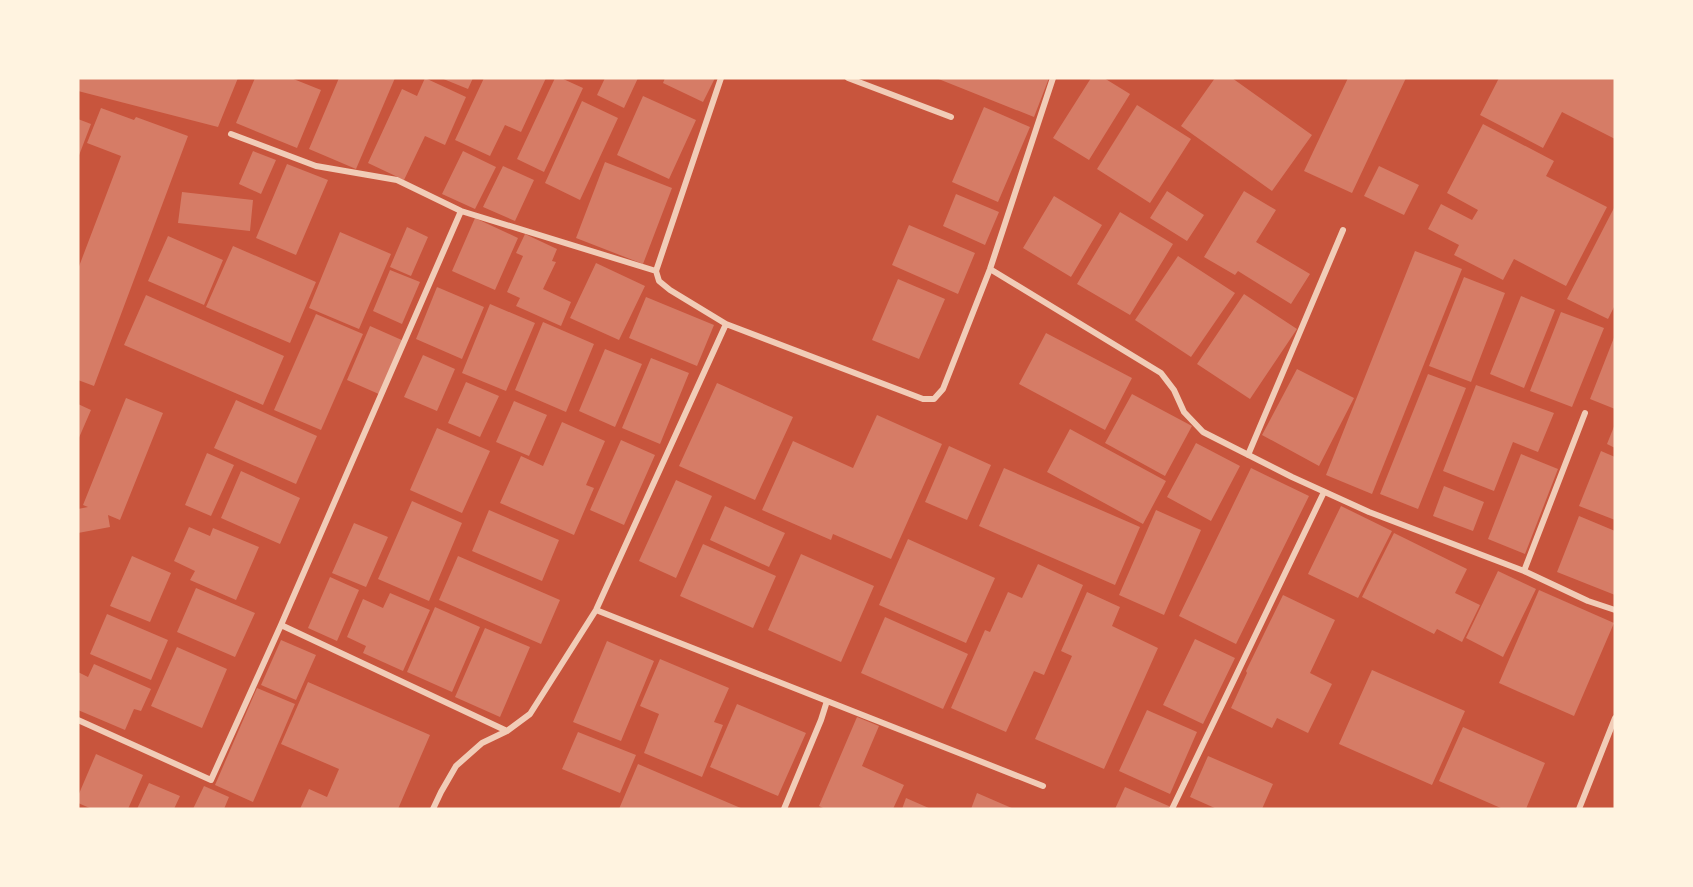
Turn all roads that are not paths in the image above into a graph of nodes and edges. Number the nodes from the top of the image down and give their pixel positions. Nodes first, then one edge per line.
1 (722, 78) edge
2 (848, 78) edge
3 (1053, 78) edge
4 (951, 117) dead end
5 (231, 134) dead end
6 (461, 211) junction
7 (1343, 230) dead end
8 (990, 269) junction
9 (656, 271) junction
10 (726, 324) junction
11 (1585, 413) dead end
12 (1248, 455) junction
13 (1324, 492) junction
14 (1524, 571) junction
15 (596, 610) junction
16 (1615, 610) edge
17 (281, 625) junction
18 (827, 701) junction
19 (1615, 718) edge
20 (78, 720) edge
21 (507, 731) junction
22 (1043, 786) dead end
23 (433, 809) edge
24 (784, 809) edge
25 (1172, 809) edge
26 (1579, 809) edge

1 - 9 street
2 - 4 street
3 - 8 street
5 - 6 street
6 - 9 street
6 - 17 street
7 - 12 street
8 - 10 street
8 - 12 street
9 - 10 street
10 - 15 street
11 - 14 street
12 - 13 street
13 - 14 street
13 - 25 street
14 - 16 street
15 - 18 street
15 - 21 street
17 - 20 street
17 - 21 street
18 - 22 street
18 - 24 street
19 - 26 street
21 - 23 street

